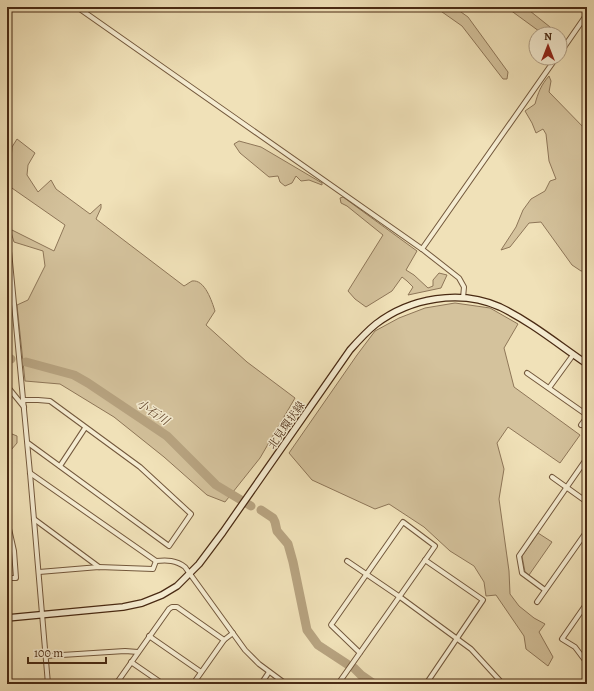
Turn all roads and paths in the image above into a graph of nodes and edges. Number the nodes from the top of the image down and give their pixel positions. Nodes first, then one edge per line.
1 (77, 7) edge
2 (587, 14) edge
3 (568, 41) edge
4 (550, 66) edge
5 (7, 230) edge
6 (422, 249) junction
7 (463, 298) junction
8 (573, 354) junction
9 (587, 364) edge
10 (528, 373) dead end
11 (7, 386) edge
12 (549, 388) junction
13 (23, 400) junction
14 (24, 407) junction
15 (587, 416) edge
16 (582, 425) dead end
17 (85, 428) junction
18 (28, 443) junction
19 (587, 458) edge
20 (60, 466) junction
21 (30, 473) junction
22 (552, 476) dead end
23 (566, 487) junction
24 (587, 502) edge
25 (34, 519) junction
26 (7, 520) edge
27 (587, 531) edge
28 (425, 560) junction
29 (156, 561) junction
30 (347, 562) dead end
31 (99, 567) junction
32 (39, 572) junction
33 (190, 574) junction
34 (366, 575) junction
35 (7, 578) edge
36 (544, 590) junction
37 (400, 597) junction
38 (536, 602) dead end
39 (587, 604) edge
40 (42, 615) junction
41 (7, 618) edge
42 (233, 633) junction
43 (149, 636) junction
44 (456, 638) junction
45 (224, 640) junction
46 (138, 652) junction
47 (360, 653) junction
48 (46, 656) junction
49 (131, 662) junction
50 (587, 663) edge
51 (201, 672) junction
52 (269, 672) junction
53 (48, 684) edge
54 (115, 684) edge
55 (163, 684) edge
56 (193, 684) edge
57 (260, 684) edge
58 (286, 684) edge
59 (338, 684) edge
60 (426, 684) edge
61 (503, 684) edge

1 - 6 street
2 - 3 street
4 - 6 street
5 - 13 street
6 - 7 street
7 - 8 main road, 北見環状線
7 - 33 main road, 北見環状線
8 - 9 main road, 北見環状線
8 - 12 street
10 - 12 street
11 - 14 street
12 - 15 street
13 - 14 street
13 - 17 street
14 - 18 street
15 - 16 street
17 - 20 street
17 - 20 street
18 - 20 street
18 - 21 street
19 - 23 street
21 - 25 street
21 - 29 street
22 - 23 street
23 - 24 street
23 - 36 street
25 - 31 street
25 - 32 street
26 - 35 street
27 - 36 street
28 - 34 street
28 - 37 street
28 - 44 street
29 - 31 street
29 - 33 street
30 - 34 street
31 - 32 street
32 - 40 street
33 - 40 main road, 北見環状線
33 - 42 street
34 - 37 street
34 - 47 street
36 - 38 street
37 - 44 street
37 - 47 street
39 - 50 street
40 - 41 main road, 北見環状線
40 - 48 street
42 - 45 street
42 - 52 street
43 - 45 street
43 - 46 street
43 - 51 street
44 - 60 street
44 - 61 street
45 - 51 street
46 - 48 street
46 - 49 street
47 - 59 street
48 - 53 street
49 - 54 street
49 - 55 street
51 - 56 street
52 - 57 street
52 - 58 street

